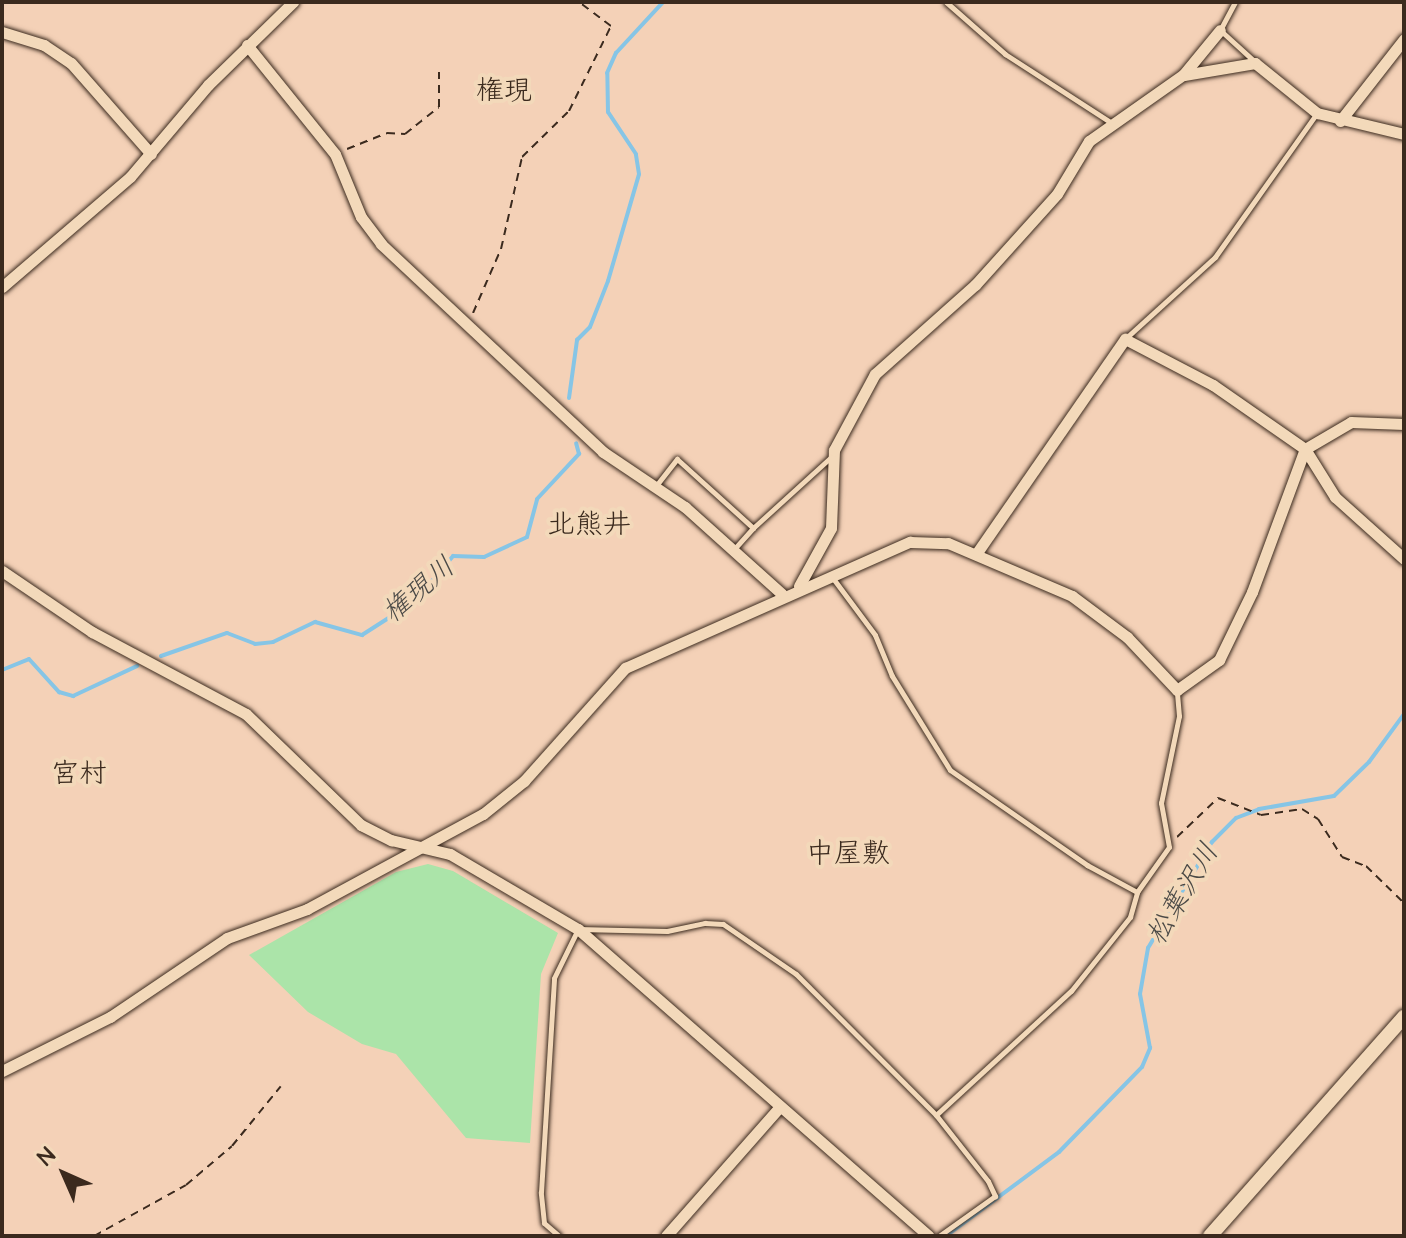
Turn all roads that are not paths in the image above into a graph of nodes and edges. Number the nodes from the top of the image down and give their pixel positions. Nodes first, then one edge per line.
1 (293, 2) edge
2 (946, 2) edge
3 (1235, 2) edge
4 (1220, 30) junction
5 (2, 32) edge
6 (1404, 39) edge
7 (247, 45) junction
8 (1255, 63) junction
9 (1183, 75) junction
10 (1317, 113) junction
11 (1340, 121) junction
12 (1110, 122) junction
13 (1404, 134) edge
14 (151, 154) junction
15 (2, 287) edge
16 (1125, 339) junction
17 (1404, 424) edge
18 (1305, 449) junction
19 (833, 455) junction
20 (654, 488) junction
21 (753, 528) junction
22 (734, 549) junction
23 (976, 554) junction
24 (1404, 559) edge
25 (2, 571) edge
26 (829, 575) junction
27 (799, 586) junction
28 (782, 594) junction
29 (1177, 690) junction
30 (426, 845) junction
31 (1137, 892) junction
32 (578, 929) junction
33 (1404, 1017) edge
34 (2, 1071) edge
35 (779, 1108) junction
36 (936, 1115) junction
37 (1218, 1233) edge
38 (559, 1236) edge
39 (666, 1236) edge
40 (929, 1236) edge
41 (939, 1236) edge

1 - 7 street
2 - 12 lane
3 - 4 lane
4 - 8 lane
4 - 9 street
5 - 14 street
6 - 11 street
7 - 14 street
7 - 20 street
8 - 9 street
8 - 10 street
9 - 12 street
10 - 11 street
10 - 16 lane
11 - 13 street
12 - 19 street
14 - 15 street
16 - 18 street
16 - 23 street
17 - 18 street
18 - 24 street
18 - 29 street
19 - 21 lane
19 - 27 street
20 - 21 lane
20 - 22 street
21 - 22 lane
22 - 28 street
23 - 26 street
23 - 29 street
25 - 30 street
26 - 27 street
26 - 31 lane
27 - 28 street
28 - 30 street
29 - 31 lane
30 - 32 street
30 - 34 street
31 - 36 lane
32 - 35 street
32 - 36 lane
32 - 38 lane
33 - 37 street
35 - 39 street
35 - 40 street
36 - 41 lane

